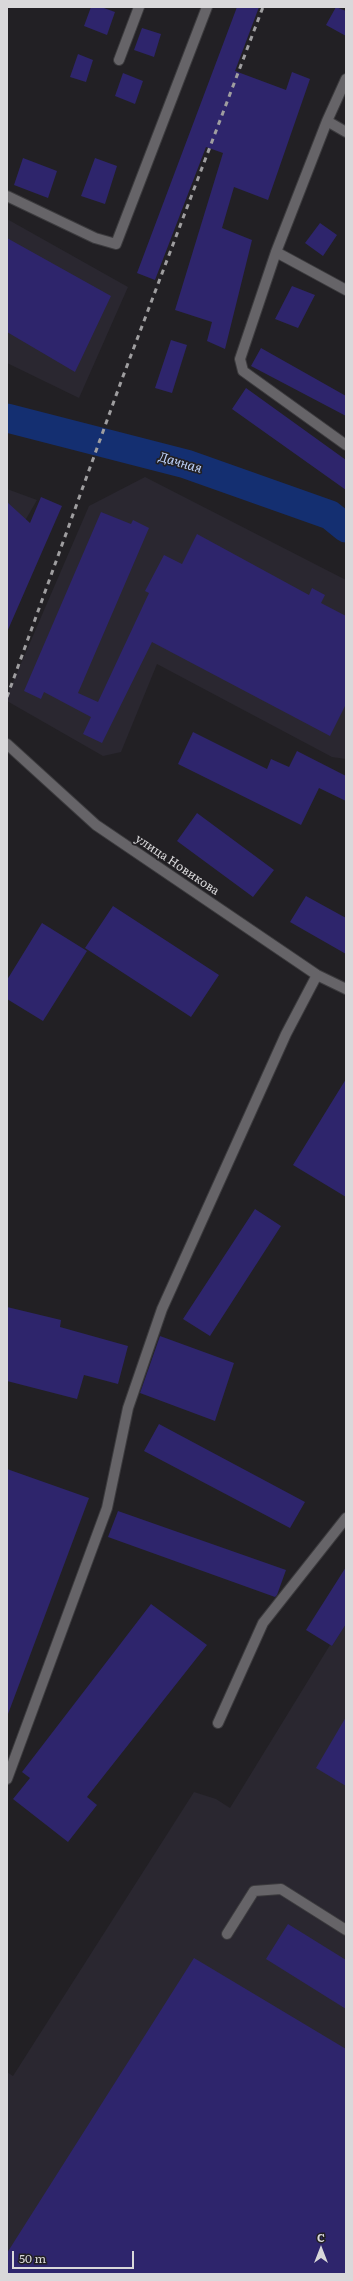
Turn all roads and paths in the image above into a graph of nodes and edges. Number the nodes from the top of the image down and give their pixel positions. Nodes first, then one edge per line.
1 (139, 7) edge
2 (207, 7) edge
3 (119, 60) dead end
4 (346, 79) edge
5 (327, 121) junction
6 (346, 132) edge
7 (7, 196) edge
8 (276, 252) junction
9 (346, 290) edge
10 (346, 445) edge
11 (7, 744) edge
12 (317, 975) junction
13 (346, 989) edge
14 (346, 1518) edge
15 (218, 1723) dead end
16 (7, 1779) edge
17 (346, 1930) edge
18 (227, 1934) dead end

1 - 3 street
2 - 7 street
4 - 5 street
5 - 6 street
5 - 8 street
8 - 9 street
8 - 10 street
11 - 12 street, улица Новикова
12 - 13 street, улица Новикова
12 - 16 street
14 - 15 street
17 - 18 street

